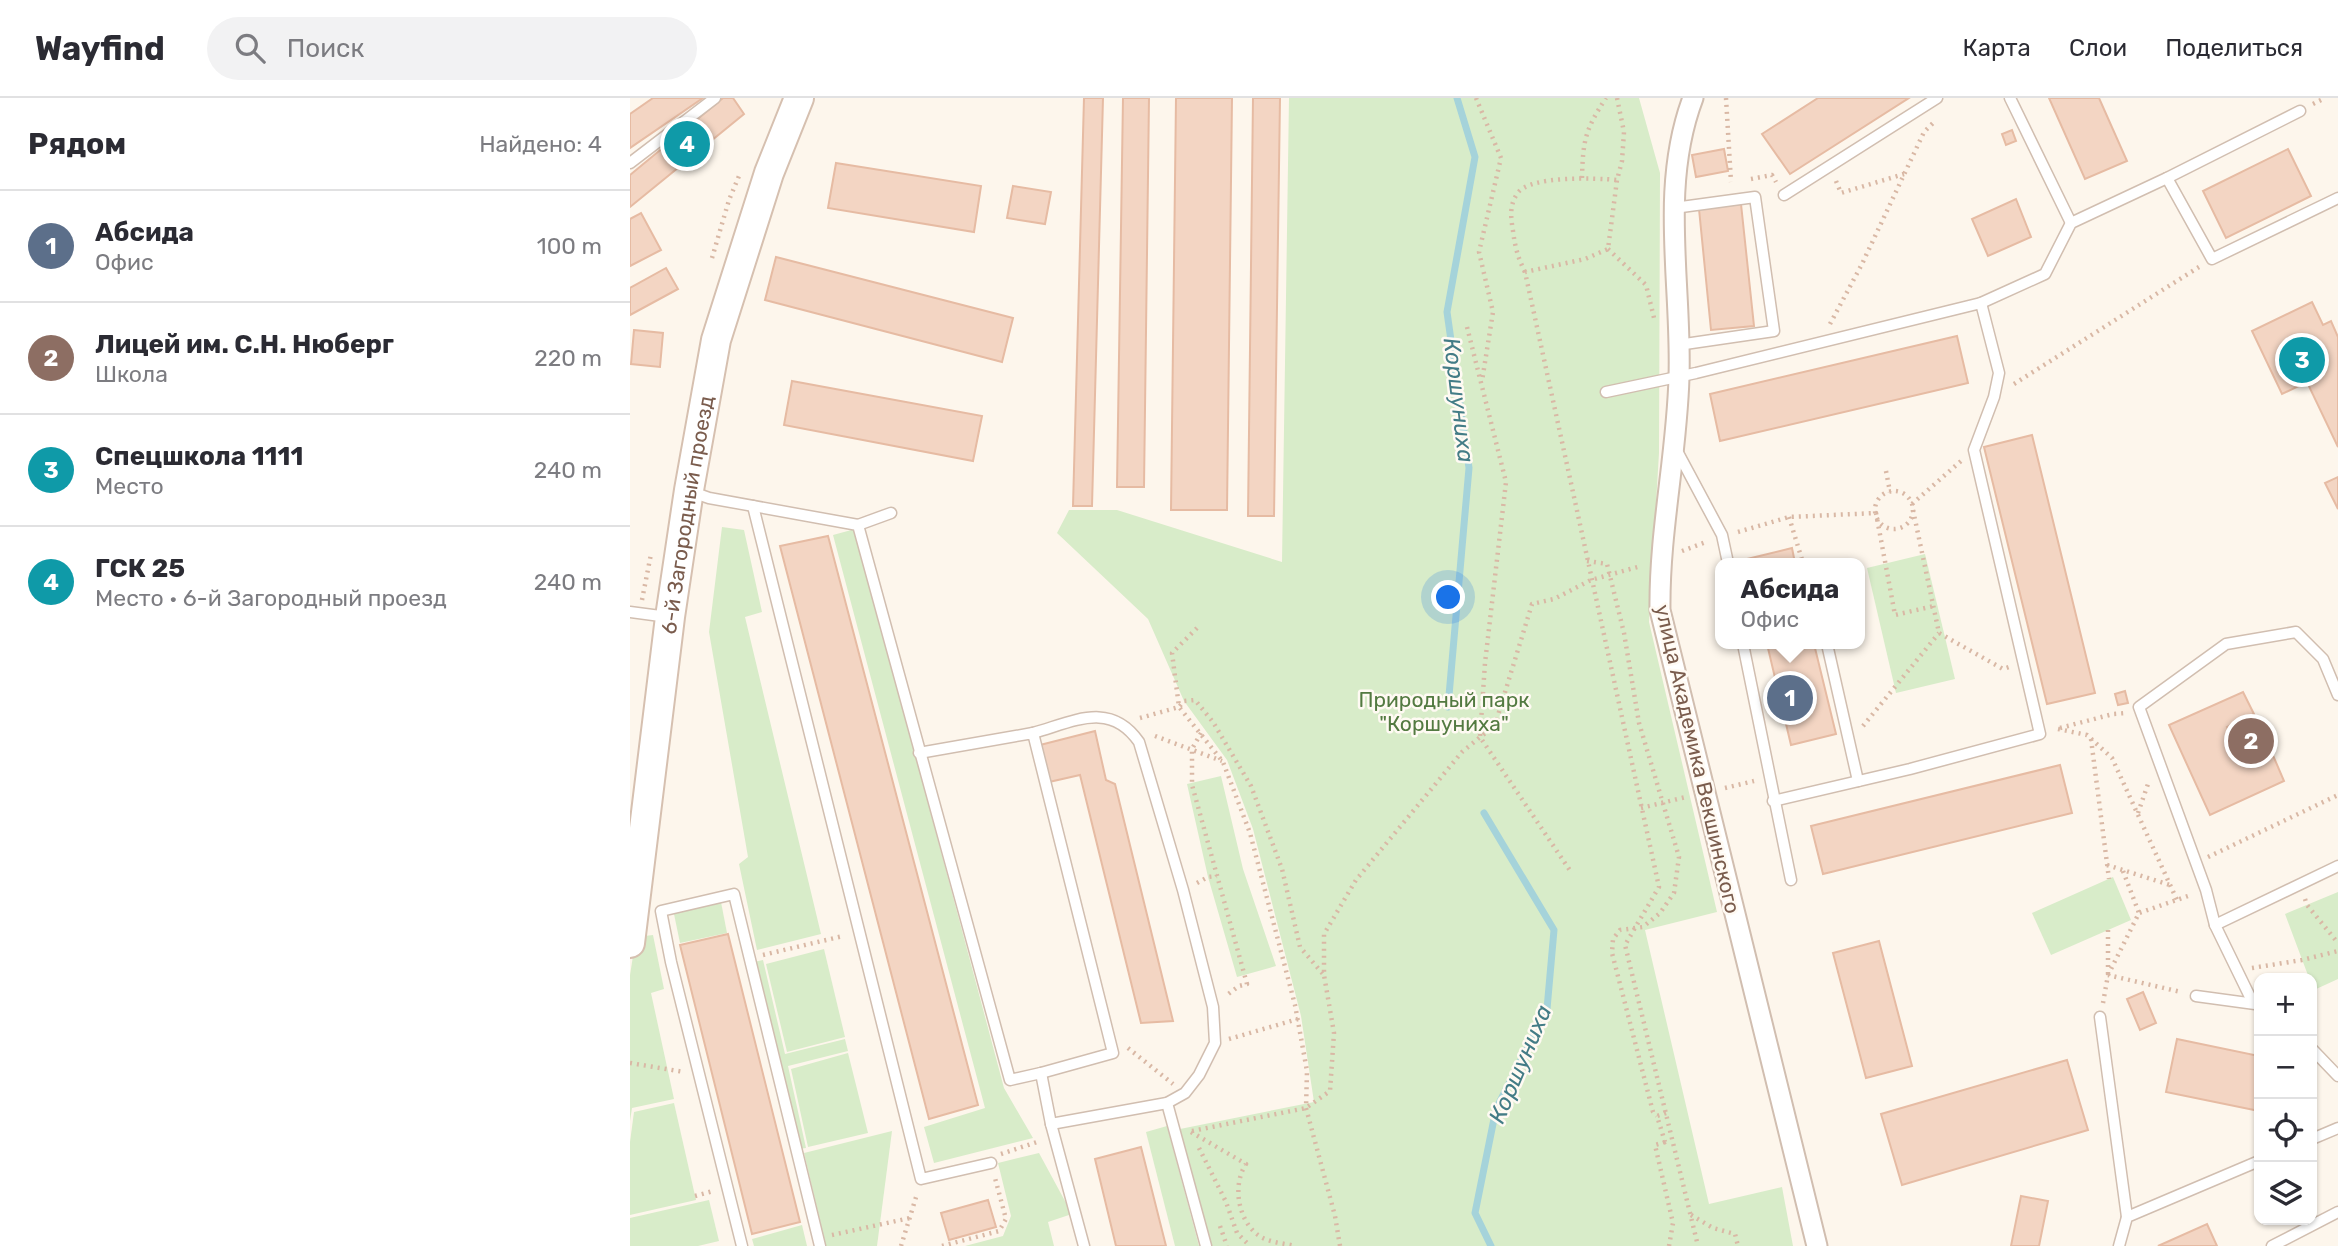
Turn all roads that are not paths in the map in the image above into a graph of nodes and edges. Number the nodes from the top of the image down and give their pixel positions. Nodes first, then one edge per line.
1 (715, 98) edge
2 (799, 98) edge
3 (1693, 98) edge
4 (1937, 98) edge
5 (2010, 98) edge
6 (2300, 111) dead end
7 (630, 163) edge
8 (2167, 178) junction
9 (1784, 195) dead end
10 (2338, 198) edge
11 (1674, 208) junction
12 (2071, 223) junction
13 (1981, 303) junction
14 (1678, 345) junction
15 (1679, 376) junction
16 (1606, 392) dead end
17 (1674, 446) junction
18 (688, 491) junction
19 (753, 506) junction
20 (891, 513) dead end
21 (858, 525) junction
22 (1727, 558) edge
23 (630, 612) edge
24 (670, 617) junction
25 (1744, 649) edge
26 (1828, 649) edge
27 (2338, 695) edge
28 (1033, 733) junction
29 (919, 753) junction
30 (1858, 781) junction
31 (1773, 801) junction
32 (2338, 866) edge
33 (1791, 880) dead end
34 (648, 911) junction
35 (2215, 925) junction
36 (630, 943) edge
37 (2196, 996) road end
38 (2254, 1000) edge
39 (2254, 1004) edge
40 (2100, 1017) road end
41 (2317, 1054) edge
42 (1041, 1073) junction
43 (2338, 1076) edge
44 (1167, 1102) junction
45 (1051, 1124) junction
46 (2338, 1128) edge
47 (2317, 1137) edge
48 (2257, 1162) edge
49 (991, 1163) road end
50 (2338, 1212) edge
51 (2127, 1217) junction
52 (741, 1246) edge
53 (820, 1246) edge
54 (1084, 1246) edge
55 (1206, 1246) edge
56 (1817, 1246) edge
57 (2119, 1246) edge
58 (2272, 1246) edge

1 - 7 lane
2 - 18 street, 6-й Загородный проезд
3 - 11 street, улица Академика Векшинского
4 - 9 lane
5 - 12 lane
6 - 8 lane
8 - 10 lane
8 - 12 lane
11 - 14 street, улица Академика Векшинского
11 - 14 lane
12 - 13 lane
13 - 15 lane
13 - 30 lane
14 - 15 street, улица Академика Векшинского
15 - 16 lane
15 - 17 street, улица Академика Векшинского
17 - 22 lane
17 - 56 street, улица Академика Векшинского
18 - 19 lane
18 - 24 street, 6-й Загородный проезд
19 - 21 lane
19 - 49 lane
20 - 21 lane
21 - 29 lane
23 - 24 lane
24 - 34 street, 6-й Загородный проезд
25 - 31 lane
26 - 30 lane
27 - 35 lane
28 - 29 lane
28 - 42 lane
28 - 44 lane
29 - 42 lane
30 - 31 lane
31 - 33 lane
32 - 35 lane
34 - 36 street, 6-й Загородный проезд
34 - 52 lane
34 - 53 lane
35 - 38 lane
37 - 39 lane
40 - 51 lane
41 - 43 lane
42 - 45 lane
44 - 45 lane
44 - 55 lane
45 - 54 lane
46 - 47 lane
48 - 51 lane
50 - 58 lane
51 - 57 lane

